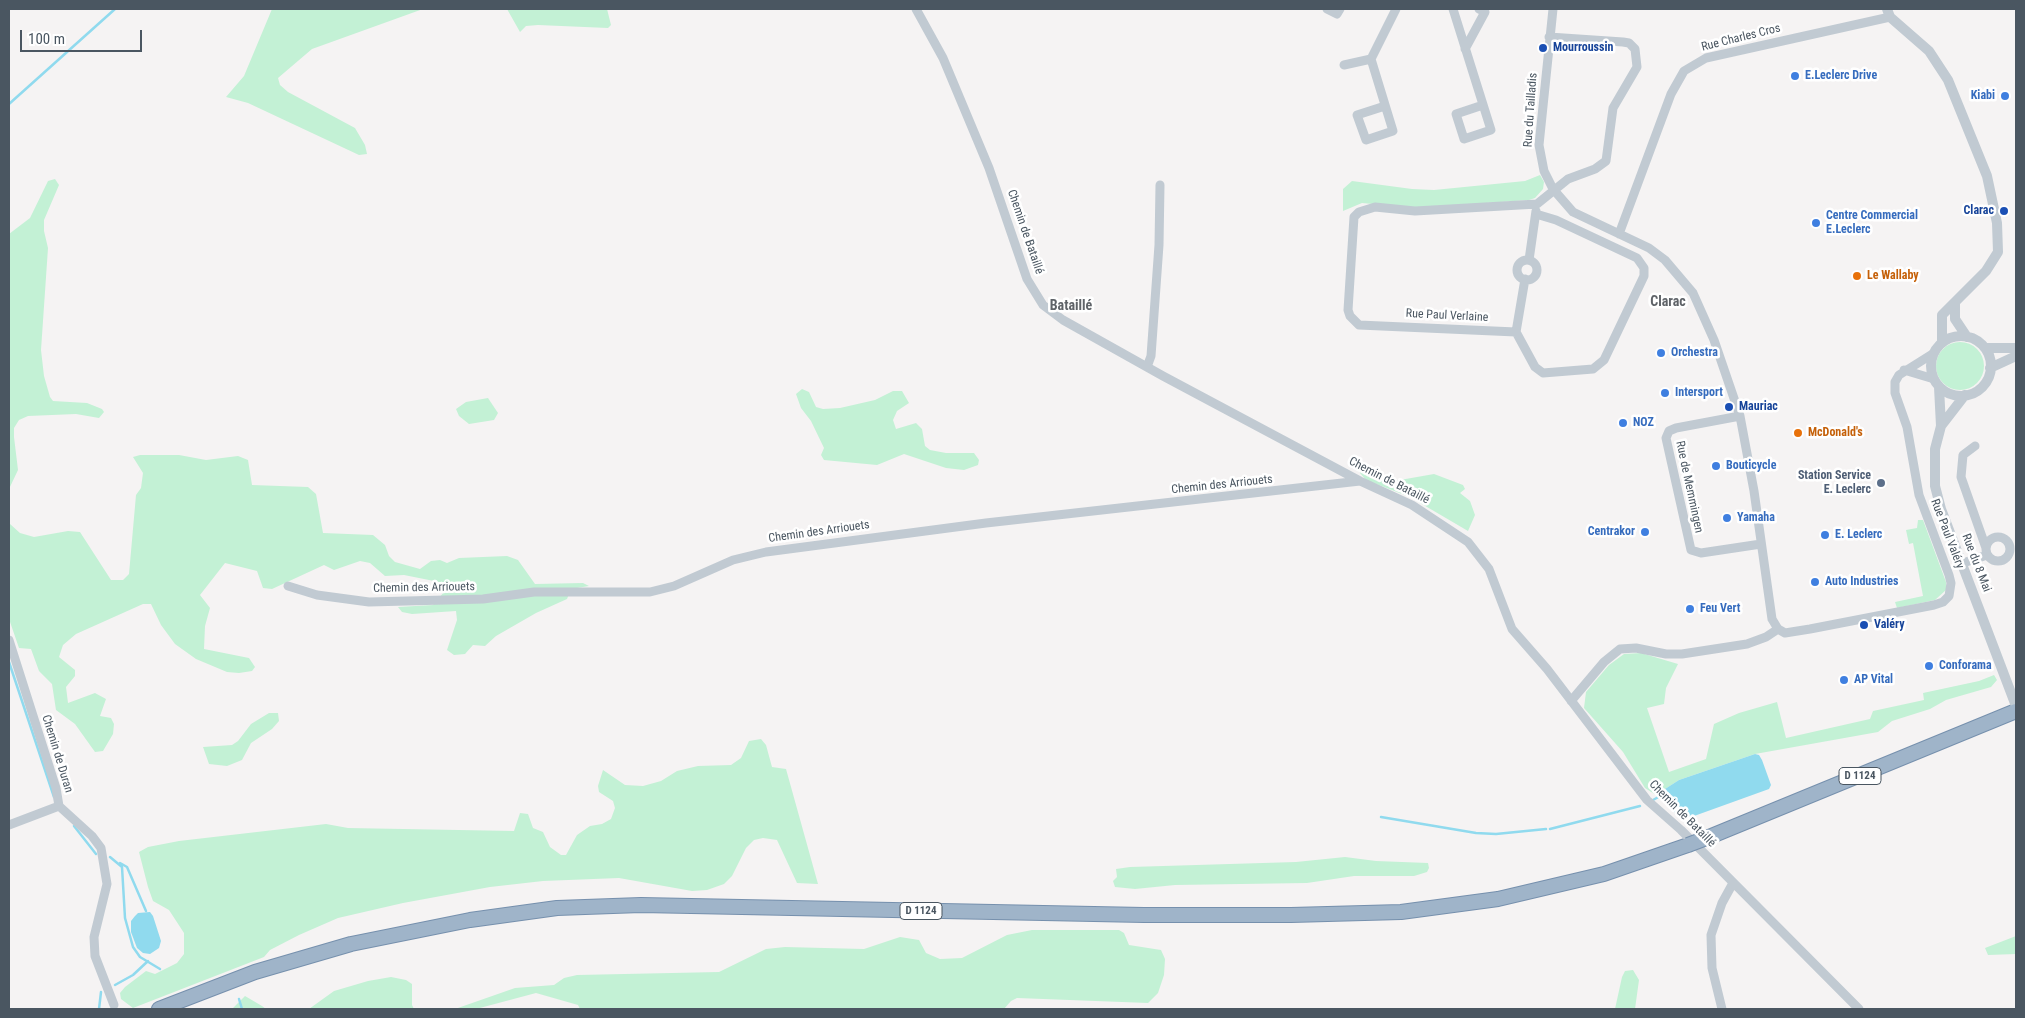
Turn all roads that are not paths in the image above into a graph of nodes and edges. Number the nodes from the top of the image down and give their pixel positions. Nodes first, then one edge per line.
1 (916, 9) edge
2 (1327, 9) edge
3 (1340, 9) edge
4 (1394, 9) edge
5 (1453, 9) edge
6 (1479, 9) edge
7 (1553, 9) edge
8 (1888, 13) edge
9 (1549, 37) junction
10 (1465, 49) junction
11 (1371, 59) junction
12 (1344, 65) dead end
13 (1483, 105) junction
14 (1384, 106) dead end
15 (1160, 184) dead end
16 (1553, 189) junction
17 (1537, 204) junction
18 (1536, 214) junction
19 (1619, 234) junction
20 (1529, 260) junction
21 (1525, 279) junction
22 (1955, 302) junction
23 (1516, 332) junction
24 (1968, 337) junction
25 (1942, 343) junction
26 (1984, 348) junction
27 (2016, 348) edge
28 (1934, 352) junction
29 (2016, 356) edge
30 (1147, 367) junction
31 (1990, 368) junction
32 (1904, 370) junction
33 (1936, 383) junction
34 (1966, 395) junction
35 (1740, 416) junction
36 (1941, 426) junction
37 (1975, 446) dead end
38 (1360, 481) junction
39 (1761, 544) junction
40 (1963, 563) junction
41 (288, 586) dead end
42 (1778, 629) junction
43 (9, 640) edge
44 (1571, 701) junction
45 (2014, 711) edge
46 (59, 806) junction
47 (9, 824) edge
48 (1733, 883) junction
49 (114, 1005) dead end
50 (159, 1009) edge
51 (1722, 1009) edge
52 (1859, 1009) edge

1 - 30 street, Chemin de Bataillé
2 - 3 street
4 - 11 street
5 - 10 street
6 - 10 street
7 - 9 street, Rue du Tailladis
8 - 19 street, Rue Charles Cros
8 - 22 street
9 - 16 street, Rue du Tailladis
9 - 16 street
10 - 13 street
11 - 12 street
11 - 14 street
13 - 13 street
15 - 30 street
16 - 17 street
16 - 19 street, Rue du Tailladis
17 - 18 street
17 - 23 street, Rue Paul Verlaine
18 - 20 street
18 - 23 street
19 - 35 street, Rue du Tailladis
20 - 21 street
20 - 21 street
21 - 23 street
22 - 24 street
22 - 25 street
24 - 25 street
24 - 26 street
25 - 28 street
26 - 27 street
26 - 31 street
28 - 32 street
28 - 33 street
29 - 31 street
30 - 38 street, Chemin de Bataillé
31 - 34 street
32 - 33 street
32 - 42 street, Rue Paul Valéry
33 - 34 street
33 - 36 street, Rue du 8 Mai
34 - 36 street, Rue du 8 Mai
35 - 39 street, Rue du Tailladis
35 - 39 street, Rue de Memmingen
36 - 40 street, Rue du 8 Mai
37 - 40 street
38 - 41 street, Chemin des Arriouets
38 - 44 street, Chemin de Bataillé
39 - 42 street, Rue du Tailladis
40 - 45 street, Rue du 8 Mai
42 - 44 street
43 - 46 street, Chemin de Duran
44 - 48 street, Chemin de Bataillé
45 - 50 highway, D 1124, bridge
46 - 47 street
46 - 49 street, Chemin de Duran
48 - 51 street
48 - 52 street, Chemin de Bataillé

